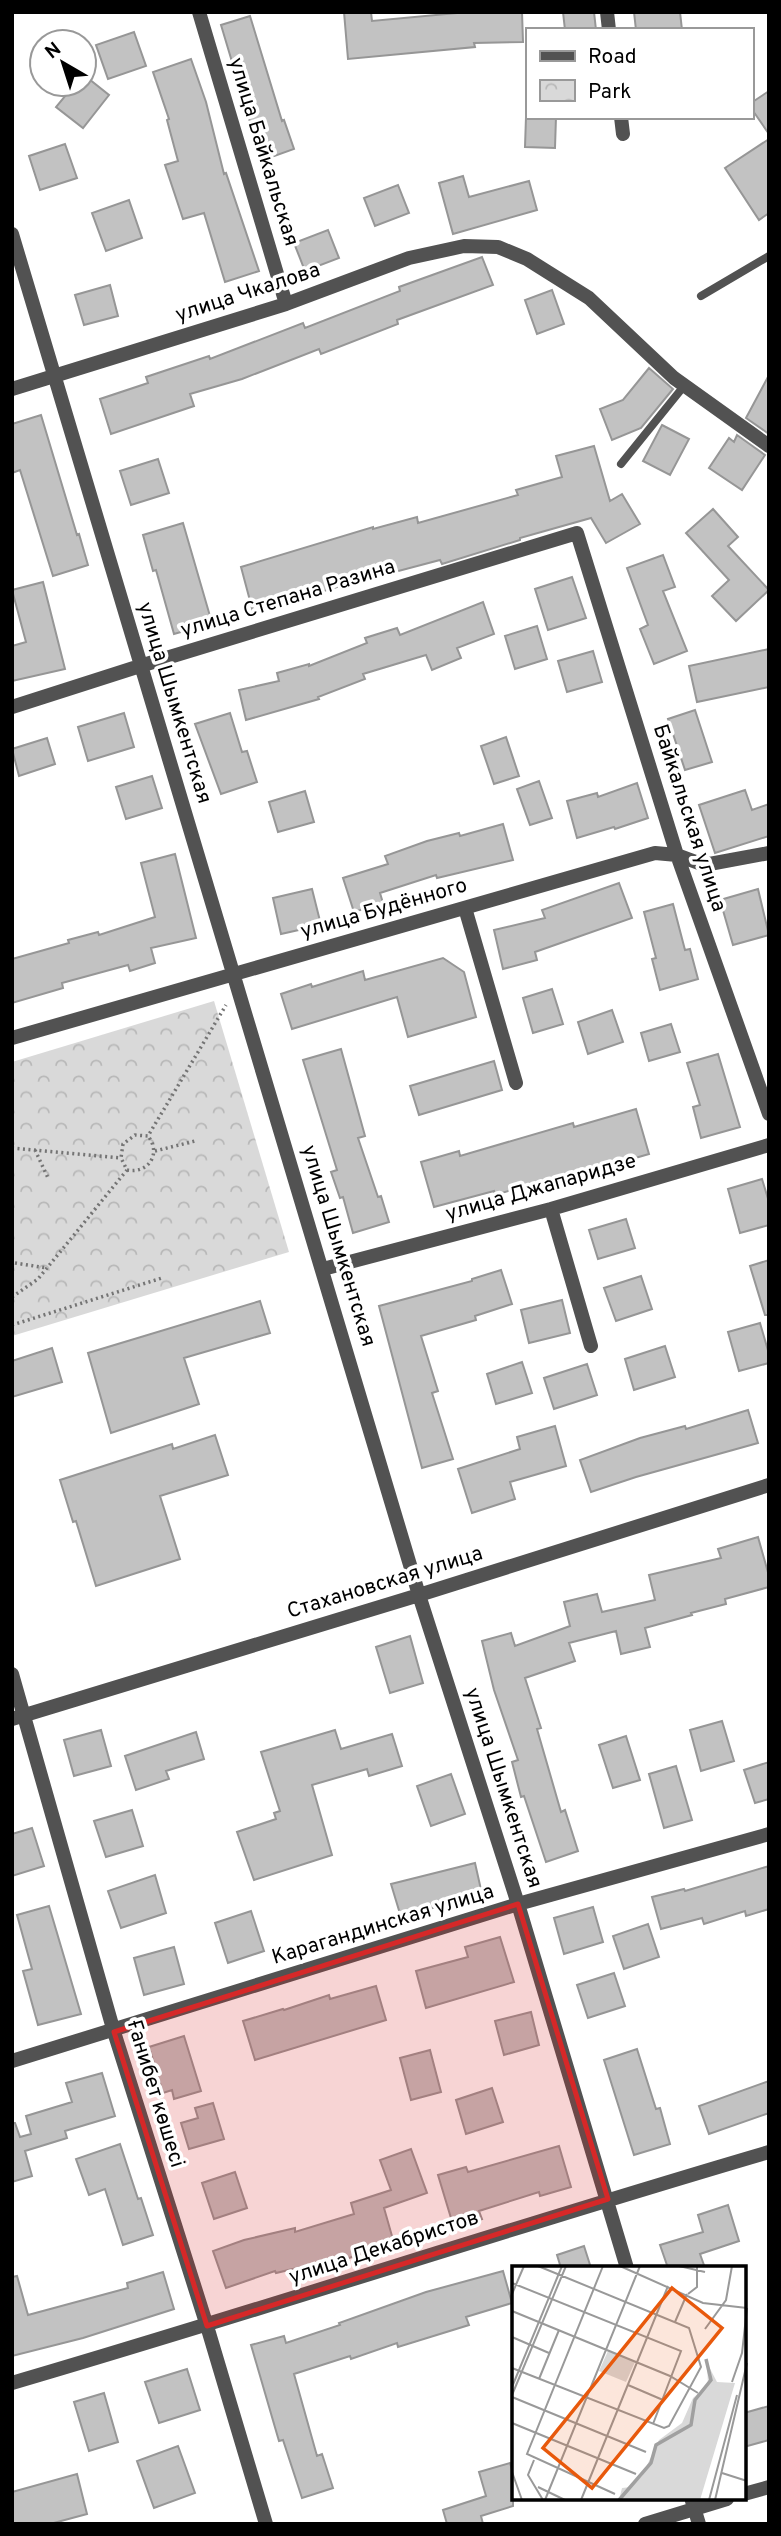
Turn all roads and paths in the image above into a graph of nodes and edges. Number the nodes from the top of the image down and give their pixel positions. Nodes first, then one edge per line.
1 (199, 12) edge
2 (621, 119) edge
3 (623, 134) dead end
4 (12, 234) edge
5 (769, 256) edge
6 (702, 296) dead end
7 (286, 304) junction
8 (56, 377) junction
9 (684, 386) junction
10 (12, 389) edge
11 (769, 446) edge
12 (621, 464) dead end
13 (577, 533) joint
14 (140, 666) junction
15 (12, 707) edge
16 (769, 853) edge
17 (677, 855) junction
18 (465, 908) junction
19 (236, 980) junction
20 (12, 1038) edge
21 (516, 1083) dead end
22 (769, 1114) edge
23 (148, 1136) junction
24 (195, 1141) dead end
25 (769, 1145) edge
26 (12, 1148) edge
27 (35, 1150) junction
28 (155, 1151) junction
29 (121, 1158) junction
30 (127, 1170) junction
31 (50, 1180) dead end
32 (551, 1209) junction
33 (15, 1263) dead end
34 (47, 1268) junction
35 (323, 1269) junction
36 (162, 1278) dead end
37 (12, 1297) edge
38 (12, 1325) edge
39 (592, 1346) dead end
40 (769, 1485) edge
41 (419, 1595) junction
42 (12, 1674) edge
43 (19, 1717) edge
44 (769, 1833) edge
45 (518, 1904) junction
46 (114, 2032) junction
47 (12, 2061) edge
48 (769, 2152) edge
49 (608, 2199) junction
50 (626, 2266) edge
51 (206, 2326) junction
52 (12, 2383) edge
53 (769, 2487) edge
54 (746, 2493) edge
55 (713, 2501) edge
56 (693, 2504) edge
57 (266, 2524) edge
58 (645, 2524) edge
59 (699, 2524) edge

1 - 7 street, улица Байкальская
2 - 3 street
4 - 8 street, улица Шымкентская
5 - 6 lane
7 - 8 street, улица Чкалова
7 - 9 street, улица Чкалова
8 - 10 street, улица Чкалова
8 - 14 street, улица Шымкентская
9 - 11 street
9 - 12 lane
13 - 14 street, улица Степана Разина
13 - 17 street, Байкальская улица
14 - 15 street, улица Степана Разина
14 - 19 street, улица Шымкентская
16 - 17 street, улица Будённого
17 - 18 street, улица Будённого
17 - 22 street, Байкальская улица
18 - 19 street, улица Будённого
18 - 21 street
19 - 20 street, улица Будённого
19 - 23 path
19 - 35 street, улица Шымкентская
23 - 28 path
23 - 29 path
24 - 28 path
25 - 32 street, улица Джапаридзе
26 - 27 path
27 - 29 path
27 - 31 path
28 - 30 path
29 - 30 path
30 - 34 path
32 - 35 street, улица Джапаридзе
32 - 39 street
33 - 34 path
34 - 37 path
35 - 41 street, улица Шымкентская
36 - 38 path
40 - 41 street, Стахановская улица
41 - 43 street, Стахановская улица
41 - 45 street, улица Шымкентская
42 - 43 street, Ғанибет көшесі
43 - 46 street, Ғанибет көшесі
44 - 45 street, Карагандинская улица
45 - 46 street, Карагандинская улица
45 - 49 street, улица Шымкентская
46 - 47 street, Карагандинская улица
46 - 51 street, Ғанибет көшесі
48 - 49 street, улица Декабристов
49 - 50 street, улица Шымкентская
49 - 51 street, улица Декабристов
51 - 52 street, улица Декабристов
51 - 57 street, Ғанибет көшесі
53 - 54 street
55 - 56 street
56 - 58 street
56 - 59 street

